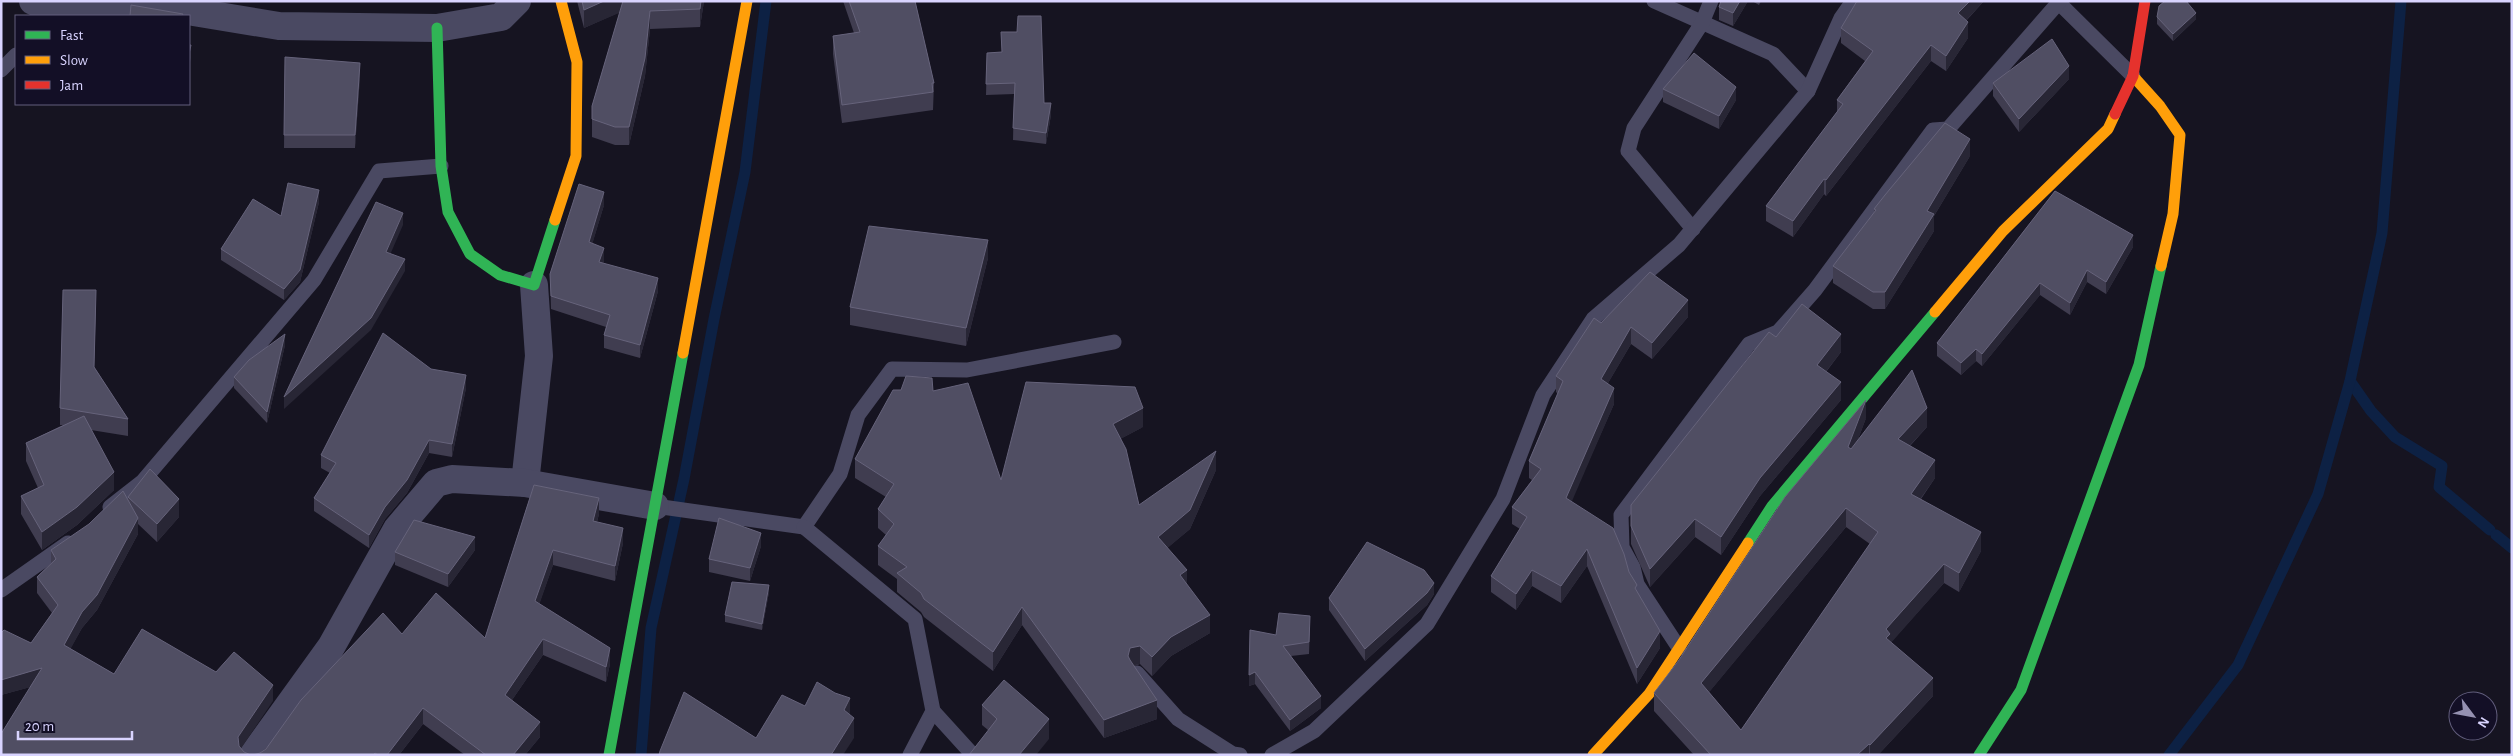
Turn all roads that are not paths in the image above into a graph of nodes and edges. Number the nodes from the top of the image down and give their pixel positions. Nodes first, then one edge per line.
1 (34, 1) edge
2 (517, 1) edge
3 (561, 1) edge
4 (747, 1) edge
5 (1654, 1) edge
6 (1711, 1) edge
7 (1853, 1) edge
8 (2145, 1) edge
9 (2058, 2) edge
10 (57, 15) edge
11 (1702, 23) junction
12 (437, 28) junction
13 (15, 56) edge
14 (1, 70) edge
15 (2133, 76) junction
16 (1808, 91) junction
17 (441, 166) junction
18 (1692, 229) junction
19 (534, 285) junction
20 (1114, 342) dead end
21 (525, 483) junction
22 (655, 506) junction
23 (96, 520) edge
24 (804, 527) junction
25 (83, 532) edge
26 (1, 590) edge
27 (1679, 648) junction
28 (1137, 672) edge
29 (933, 711) junction
30 (253, 755) edge
31 (609, 755) edge
32 (910, 755) edge
33 (973, 755) edge
34 (1240, 755) edge
35 (1272, 755) edge
36 (1593, 755) edge
37 (1979, 755) edge

1 - 10 street
2 - 12 street
3 - 19 street
4 - 22 street
5 - 11 lane
6 - 11 lane
7 - 16 lane
8 - 15 street
9 - 15 lane
9 - 27 lane
10 - 12 street
11 - 16 lane
11 - 18 lane
12 - 17 street
13 - 14 lane
15 - 27 street
15 - 37 street
16 - 18 lane
17 - 19 street
17 - 23 lane
18 - 35 lane
19 - 21 street
20 - 24 lane
21 - 22 street
21 - 30 street
22 - 24 lane
22 - 31 street
24 - 29 lane
25 - 26 lane
27 - 36 street
28 - 34 lane
29 - 32 lane
29 - 33 lane

